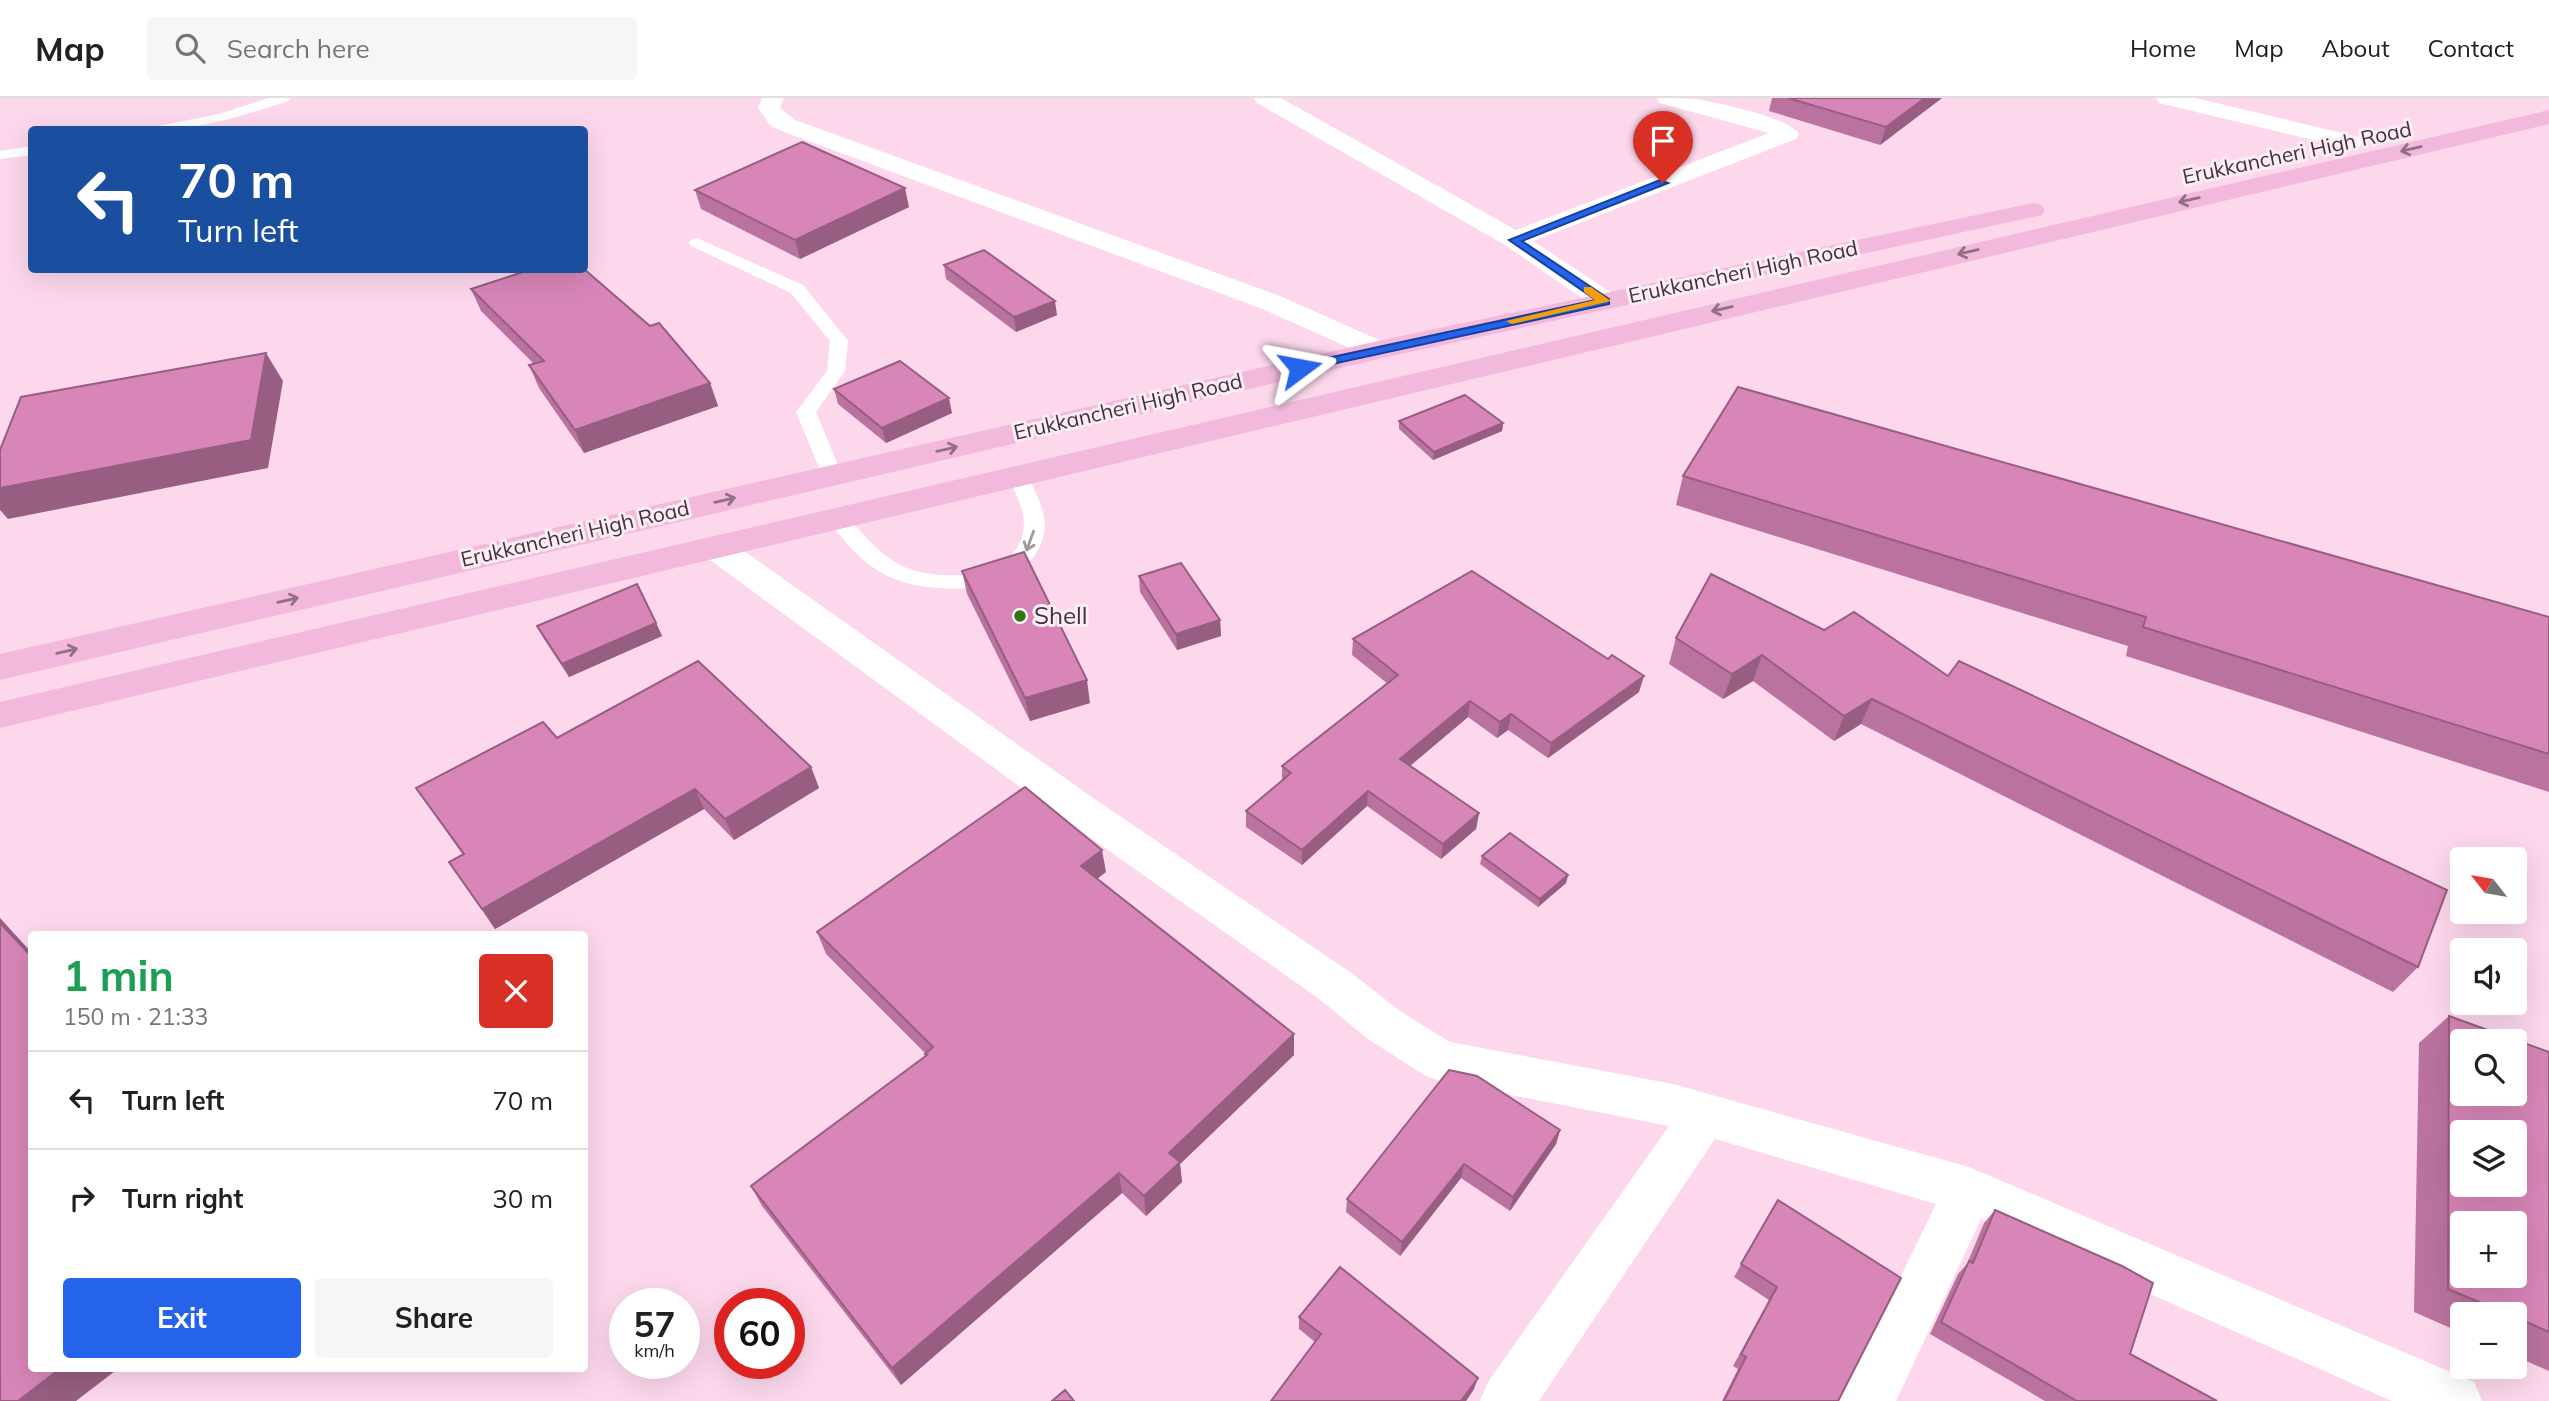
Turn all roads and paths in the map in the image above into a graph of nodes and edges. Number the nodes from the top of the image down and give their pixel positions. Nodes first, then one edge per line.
1 (283, 98) edge
2 (773, 98) edge
3 (1265, 98) edge
4 (1668, 98) edge
5 (2167, 98) edge
6 (2545, 98) edge
7 (2549, 117) edge
8 (179, 126) edge
9 (2351, 142) junction
10 (28, 151) edge
11 (0, 155) edge
12 (1514, 240) junction
13 (697, 243) dead end
14 (1748, 271) junction
15 (1774, 296) junction
16 (1605, 301) junction
17 (1378, 350) junction
18 (832, 475) junction
19 (1018, 477) junction
20 (839, 520) junction
21 (718, 549) junction
22 (0, 667) edge
23 (0, 715) edge
24 (1705, 1114) junction
25 (1969, 1190) junction
26 (1507, 1401) edge
27 (1867, 1401) edge
28 (2455, 1401) edge

1 - 8 lane
2 - 17 street
3 - 12 street
4 - 12 street
5 - 9 street
6 - 9 main road, Erukkancheri High Road
7 -> 15 main road
9 - 14 main road, Erukkancheri High Road
10 - 11 lane
12 - 16 street
13 - 18 lane
14 - 15 main road
14 - 16 main road, Erukkancheri High Road
15 -> 19 main road
16 - 17 main road, Erukkancheri High Road
18 -> 17 main road, Erukkancheri High Road
22 -> 18 main road, Erukkancheri High Road
19 - 20 main road
19 -> 20 lane
20 - 21 main road
21 - 23 main road
21 - 24 street
24 - 25 street
24 - 26 street
25 - 27 street
25 - 28 street

